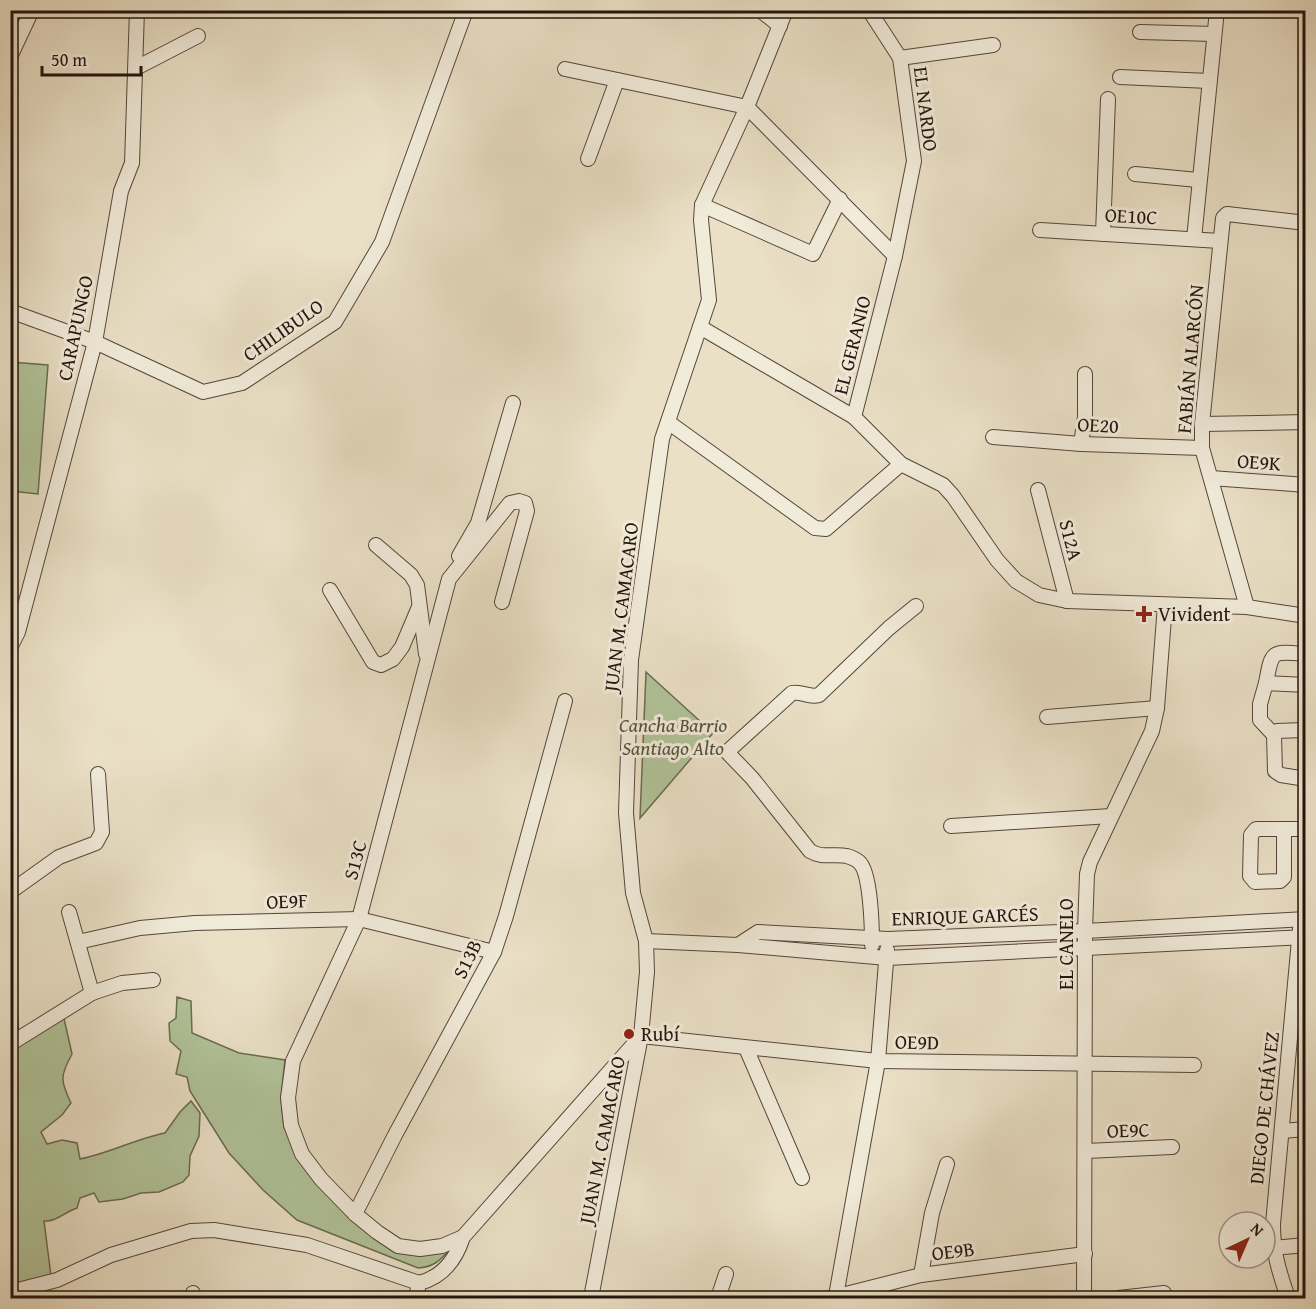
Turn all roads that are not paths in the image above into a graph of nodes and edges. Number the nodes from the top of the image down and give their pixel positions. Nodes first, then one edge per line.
1 (32, 10) edge
2 (137, 10) edge
3 (466, 10) edge
4 (760, 10) edge
5 (786, 10) edge
6 (869, 10) edge
7 (1216, 10) edge
8 (780, 26) junction
9 (1140, 33) dead end
10 (1214, 34) junction
11 (198, 36) dead end
12 (993, 45) dead end
13 (10, 57) edge
14 (900, 58) junction
15 (136, 68) junction
16 (565, 69) dead end
17 (1120, 77) dead end
18 (617, 80) junction
19 (1209, 81) junction
20 (1108, 99) dead end
21 (747, 107) junction
22 (588, 159) dead end
23 (1135, 174) dead end
24 (1198, 180) junction
25 (840, 199) junction
26 (702, 205) junction
27 (1305, 223) edge
28 (1040, 230) dead end
29 (1102, 234) junction
30 (1194, 239) junction
31 (1221, 241) junction
32 (895, 256) junction
33 (10, 311) edge
34 (700, 327) junction
35 (95, 342) junction
36 (1085, 374) dead end
37 (513, 403) dead end
38 (854, 417) junction
39 (668, 422) junction
40 (1305, 422) edge
41 (1202, 424) junction
42 (993, 437) dead end
43 (1081, 444) junction
44 (1202, 448) junction
45 (902, 464) junction
46 (1211, 478) junction
47 (1305, 485) edge
48 (1038, 490) dead end
49 (376, 545) dead end
50 (449, 579) junction
51 (330, 590) dead end
52 (1067, 601) junction
53 (502, 602) dead end
54 (1165, 605) junction
55 (916, 606) dead end
56 (419, 607) junction
57 (1247, 607) junction
58 (1305, 616) edge
59 (10, 648) edge
60 (1305, 654) edge
61 (427, 662) junction
62 (1266, 683) junction
63 (1305, 685) edge
64 (565, 701) dead end
65 (1157, 708) junction
66 (1047, 717) dead end
67 (1305, 731) edge
68 (1274, 735) junction
69 (98, 774) dead end
70 (1305, 778) edge
71 (1111, 816) junction
72 (951, 826) dead end
73 (1305, 829) edge
74 (1284, 830) dead end
75 (10, 892) edge
76 (69, 912) dead end
77 (359, 919) junction
78 (1303, 919) edge
79 (1085, 931) junction
80 (1302, 937) edge
81 (872, 939) junction
82 (888, 939) junction
83 (646, 941) junction
84 (78, 942) junction
85 (738, 945) junction
86 (1085, 947) junction
87 (494, 952) junction
88 (872, 956) junction
89 (887, 958) junction
90 (153, 980) dead end
91 (92, 993) junction
92 (10, 1013) edge
93 (1299, 1016) edge
94 (641, 1036) junction
95 (11, 1044) edge
96 (746, 1048) junction
97 (878, 1061) junction
98 (1085, 1063) junction
99 (1194, 1065) dead end
100 (1305, 1129) edge
101 (1282, 1131) junction
102 (1173, 1147) dead end
103 (1086, 1151) junction
104 (946, 1164) dead end
105 (802, 1178) dead end
106 (1274, 1210) edge
107 (355, 1214) junction
108 (463, 1237) junction
109 (1305, 1245) edge
110 (1277, 1248) edge
111 (1085, 1254) junction
112 (1277, 1262) edge
113 (726, 1274) dead end
114 (921, 1275) junction
115 (420, 1283) junction
116 (10, 1292) edge
117 (1164, 1293) dead end
118 (832, 1298) edge
119 (416, 1299) edge
120 (591, 1299) edge
121 (718, 1299) edge
122 (1084, 1299) edge
123 (1119, 1299) edge
124 (1288, 1299) edge

1 - 13 street
2 - 15 street, CARAPUNGO
3 - 35 street, CHILIBULO
4 - 8 street
5 - 8 street, JUAN M. CAMACARO
6 - 14 street, EL NARDO
7 - 10 street
8 - 21 street, JUAN M. CAMACARO
9 - 10 street
10 - 19 street
11 - 15 street
12 - 14 street
14 - 32 street, EL NARDO
15 - 35 street, CARAPUNGO
16 - 18 street
17 - 19 street
18 - 21 street
18 - 22 street
19 - 24 street
20 - 29 street
21 - 25 street
21 - 26 street, JUAN M. CAMACARO
23 - 24 street
24 - 30 street
25 - 26 street
25 - 32 street
26 - 34 street, JUAN M. CAMACARO
27 - 31 street, FABIÁN ALARCÓN
28 - 29 street, OE10C
29 - 30 street, OE10C
30 - 31 street, OE10C
31 - 41 street, FABIÁN ALARCÓN
32 - 38 street, EL GERANIO
33 - 35 street, CHILIBULO
34 - 38 street
34 - 39 street, JUAN M. CAMACARO
35 - 59 street, CARAPUNGO
36 - 43 street
37 - 50 street
38 - 45 street, EL GERANIO
39 - 45 street
39 - 83 street, JUAN M. CAMACARO
40 - 41 street
41 - 44 street, FABIÁN ALARCÓN
42 - 43 street, OE20
43 - 44 street, OE20
44 - 46 street, FABIÁN ALARCÓN
45 - 52 street, EL GERANIO
46 - 47 street, OE9K
46 - 57 street, FABIÁN ALARCÓN
48 - 52 street, S12A
49 - 56 street
50 - 53 street, S13C
50 - 61 street, S13C
51 - 56 street
52 - 54 street, EL GERANIO
54 - 57 street, EL GERANIO
54 - 65 street, EL CANELO
55 - 81 street
56 - 61 street
57 - 58 street, EL GERANIO
60 - 62 street
61 - 77 street, S13C
62 - 63 street
62 - 68 street
64 - 87 street, S13B
65 - 66 street
65 - 71 street, EL CANELO
67 - 68 street
68 - 70 street
69 - 75 street
71 - 72 street
71 - 79 street, EL CANELO
73 - 74 street
76 - 84 street
77 - 84 street, OE9F
77 - 87 street, OE9F
77 - 107 street, S13C
78 - 79 street, ENRIQUE GARCÉS
78 - 80 street, DIEGO DE CHÁVEZ
79 - 82 street, ENRIQUE GARCÉS
79 - 86 street, EL CANELO
80 - 86 street, ENRIQUE GARCÉS
80 - 93 street, DIEGO DE CHÁVEZ
81 - 82 street, ENRIQUE GARCÉS
81 - 85 street, ENRIQUE GARCÉS
81 - 88 street
82 - 89 street
83 - 85 street, ENRIQUE GARCÉS
83 - 94 street, JUAN M. CAMACARO
84 - 91 street
85 - 88 street, ENRIQUE GARCÉS
86 - 89 street, ENRIQUE GARCÉS
86 - 98 street, EL CANELO
87 - 107 street, S13B
88 - 89 street, ENRIQUE GARCÉS
89 - 97 street
90 - 91 street
91 - 95 street
92 - 95 street
93 - 101 street, DIEGO DE CHÁVEZ
94 - 96 street, OE9D
94 - 108 street
94 - 120 street, JUAN M. CAMACARO
96 - 97 street, OE9D
96 - 105 street
97 - 98 street, OE9D
97 - 118 street
98 - 99 street, OE9D
98 - 103 street, EL CANELO
100 - 101 street
101 - 106 street, DIEGO DE CHÁVEZ
102 - 103 street, OE9C
103 - 111 street, EL CANELO
104 - 114 street
107 - 108 street, S13C
108 - 115 street
109 - 110 street
111 - 114 street, OE9B
111 - 122 street, EL CANELO
112 - 124 street, DIEGO DE CHÁVEZ
113 - 121 street
114 - 118 street, OE9B
115 - 116 street
115 - 119 street
117 - 123 street

